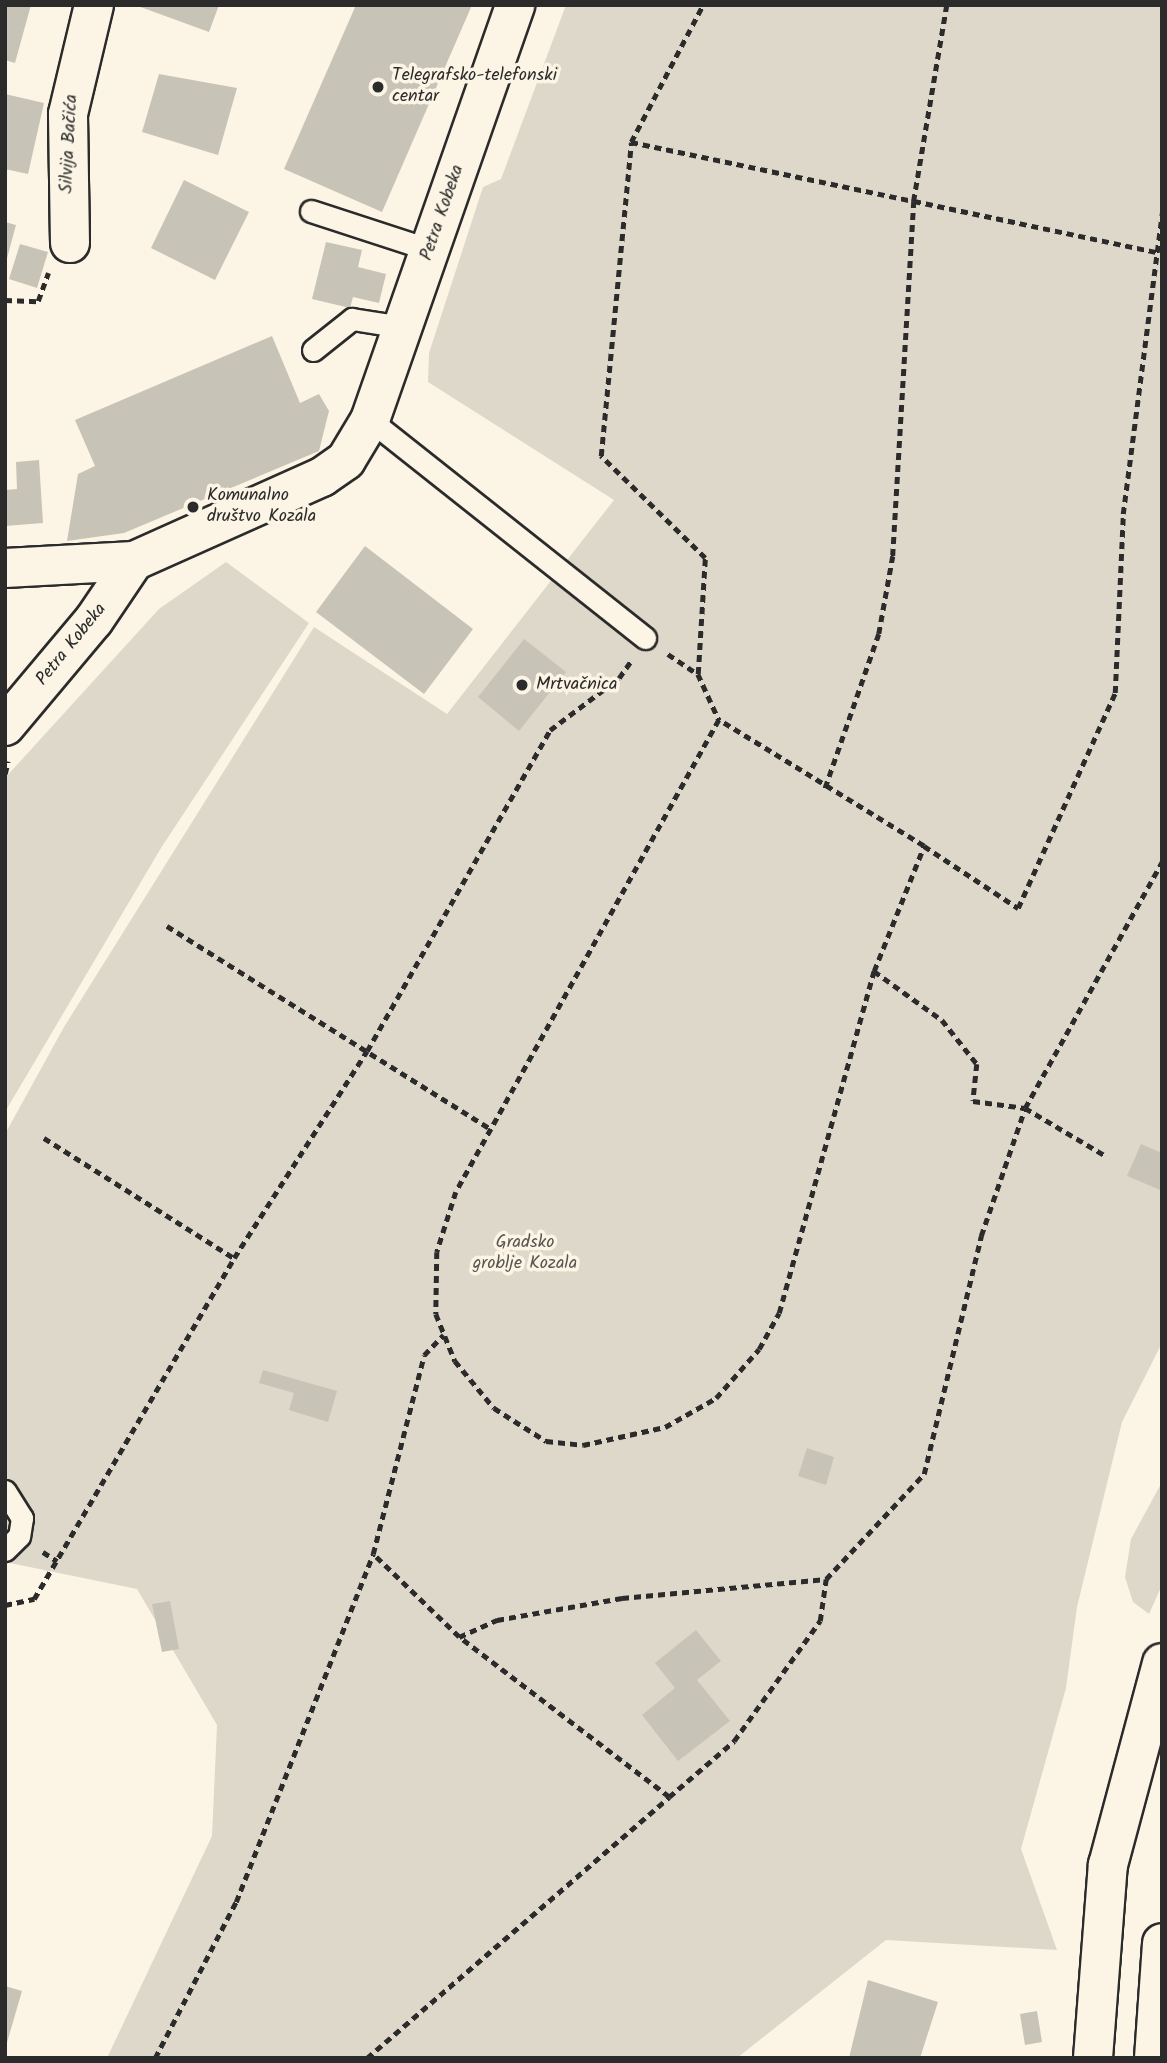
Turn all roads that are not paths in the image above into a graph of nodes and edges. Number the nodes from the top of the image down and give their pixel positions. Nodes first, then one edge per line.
1 (94, 5) edge
2 (515, 5) edge
3 (311, 211) dead end
4 (71, 243) road end
5 (430, 250) junction
6 (403, 327) junction
7 (313, 350) dead end
8 (370, 420) junction
9 (134, 561) junction
10 (5, 568) edge
11 (645, 638) road end
12 (5, 726) edge
13 (5, 1491) edge
14 (5, 1550) edge
15 (1162, 1663) edge
16 (1162, 1942) edge
17 (1093, 2058) edge
18 (1154, 2058) edge

1 - 4 main road, Silvija Bačića
2 - 5 main road, Petra Kobeka
3 - 5 lane
5 - 6 main road, Petra Kobeka
6 - 7 lane
6 - 8 main road, Petra Kobeka
8 - 9 main road, Petra Kobeka
8 - 11 lane
9 - 10 main road, Petra Kobeka
9 - 12 main road, Petra Kobeka
13 - 14 lane
15 - 17 main road
16 - 18 main road

